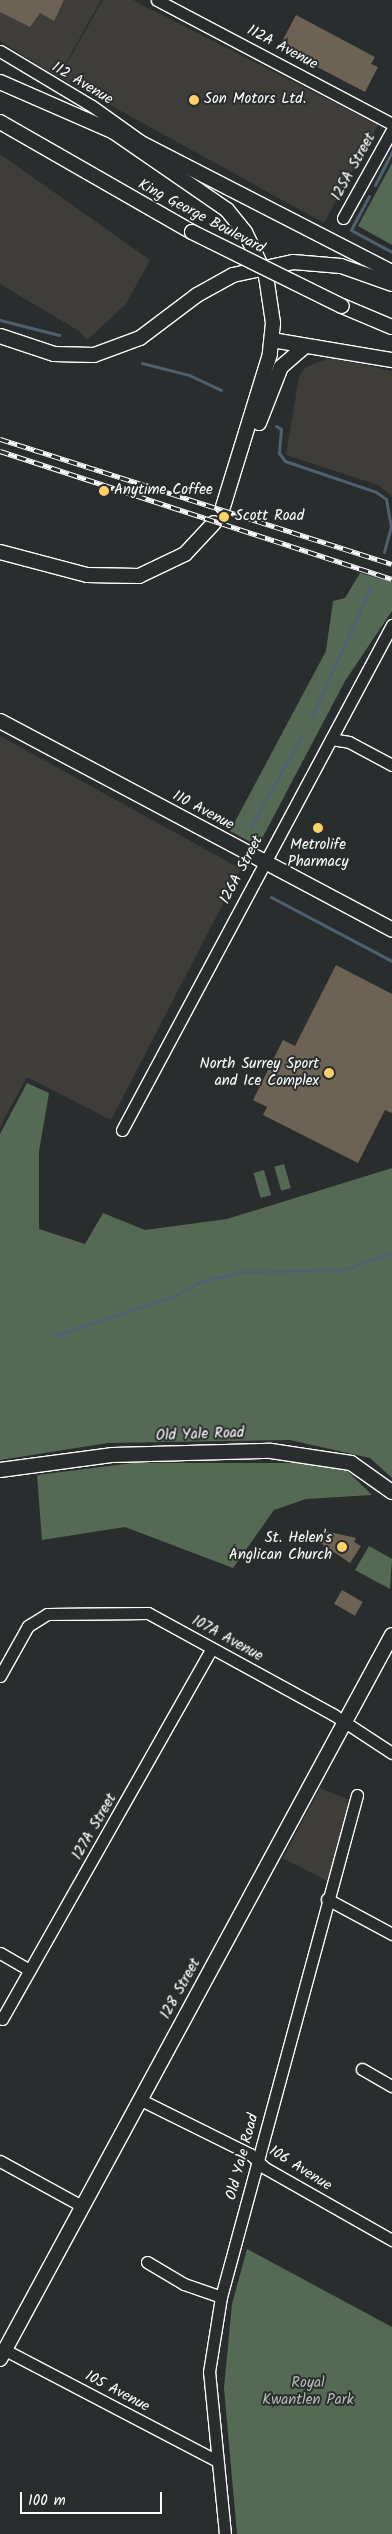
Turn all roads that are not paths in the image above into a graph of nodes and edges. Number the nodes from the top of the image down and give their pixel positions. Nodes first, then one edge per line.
1 (157, 0) edge
2 (0, 51) edge
3 (0, 82) edge
4 (0, 122) edge
5 (392, 124) edge
6 (111, 130) junction
7 (392, 130) edge
8 (145, 144) junction
9 (343, 218) dead end
10 (263, 266) junction
11 (392, 272) edge
12 (392, 284) edge
13 (392, 327) edge
14 (0, 336) edge
15 (272, 340) junction
16 (305, 346) junction
17 (392, 360) edge
18 (214, 524) dead end
19 (0, 552) edge
20 (392, 626) edge
21 (0, 721) edge
22 (331, 739) junction
23 (392, 765) edge
24 (263, 861) junction
25 (392, 929) edge
26 (122, 1130) dead end
27 (0, 1470) edge
28 (392, 1492) edge
29 (392, 1636) edge
30 (212, 1648) junction
31 (0, 1676) edge
32 (344, 1723) junction
33 (392, 1753) edge
34 (357, 1795) dead end
35 (327, 1899) junction
36 (392, 1934) edge
37 (0, 1953) edge
38 (29, 1970) junction
39 (2, 2018) dead end
40 (362, 2070) dead end
41 (392, 2086) edge
42 (138, 2099) junction
43 (0, 2161) edge
44 (259, 2162) junction
45 (80, 2205) junction
46 (392, 2240) edge
47 (147, 2262) dead end
48 (221, 2297) junction
49 (2, 2354) edge
50 (215, 2460) junction
51 (225, 2534) edge

1 - 5 street, 112A Avenue
2 - 8 street, 112 Avenue
3 - 6 main road
4 - 13 main road, King George Boulevard, bridge
6 - 8 main road
6 - 10 main road
7 - 9 street, 125A Street
8 - 11 main road
10 - 12 main road
10 - 14 main road
10 - 15 main road
15 - 16 main road
15 - 16 main road
16 - 17 main road
18 - 19 main road
20 - 22 street, 126A Street
21 - 24 main road, 110 Avenue
22 - 23 street
22 - 24 street, 126A Street
24 - 25 main road, 110 Avenue
24 - 26 street, 126A Street
27 - 28 main road, Old Yale Road
29 - 32 main road, 128 Street
30 - 31 street, 107A Avenue
30 - 32 street, 107A Avenue
30 - 38 street, 127A Street
32 - 33 street, 107A Avenue
32 - 42 main road, 128 Street
34 - 35 street, Old Yale Road
35 - 36 street
35 - 44 street, Old Yale Road
37 - 38 street
38 - 39 street, 127A Street
40 - 41 street
42 - 44 street, 106 Avenue
42 - 45 main road, 128 Street
43 - 45 street
44 - 46 street, 106 Avenue
44 - 48 street, Old Yale Road
45 - 49 main road, 128 Street
47 - 48 street
48 - 50 street, Old Yale Road
49 - 50 street, 105 Avenue
50 - 51 street, Old Yale Road

